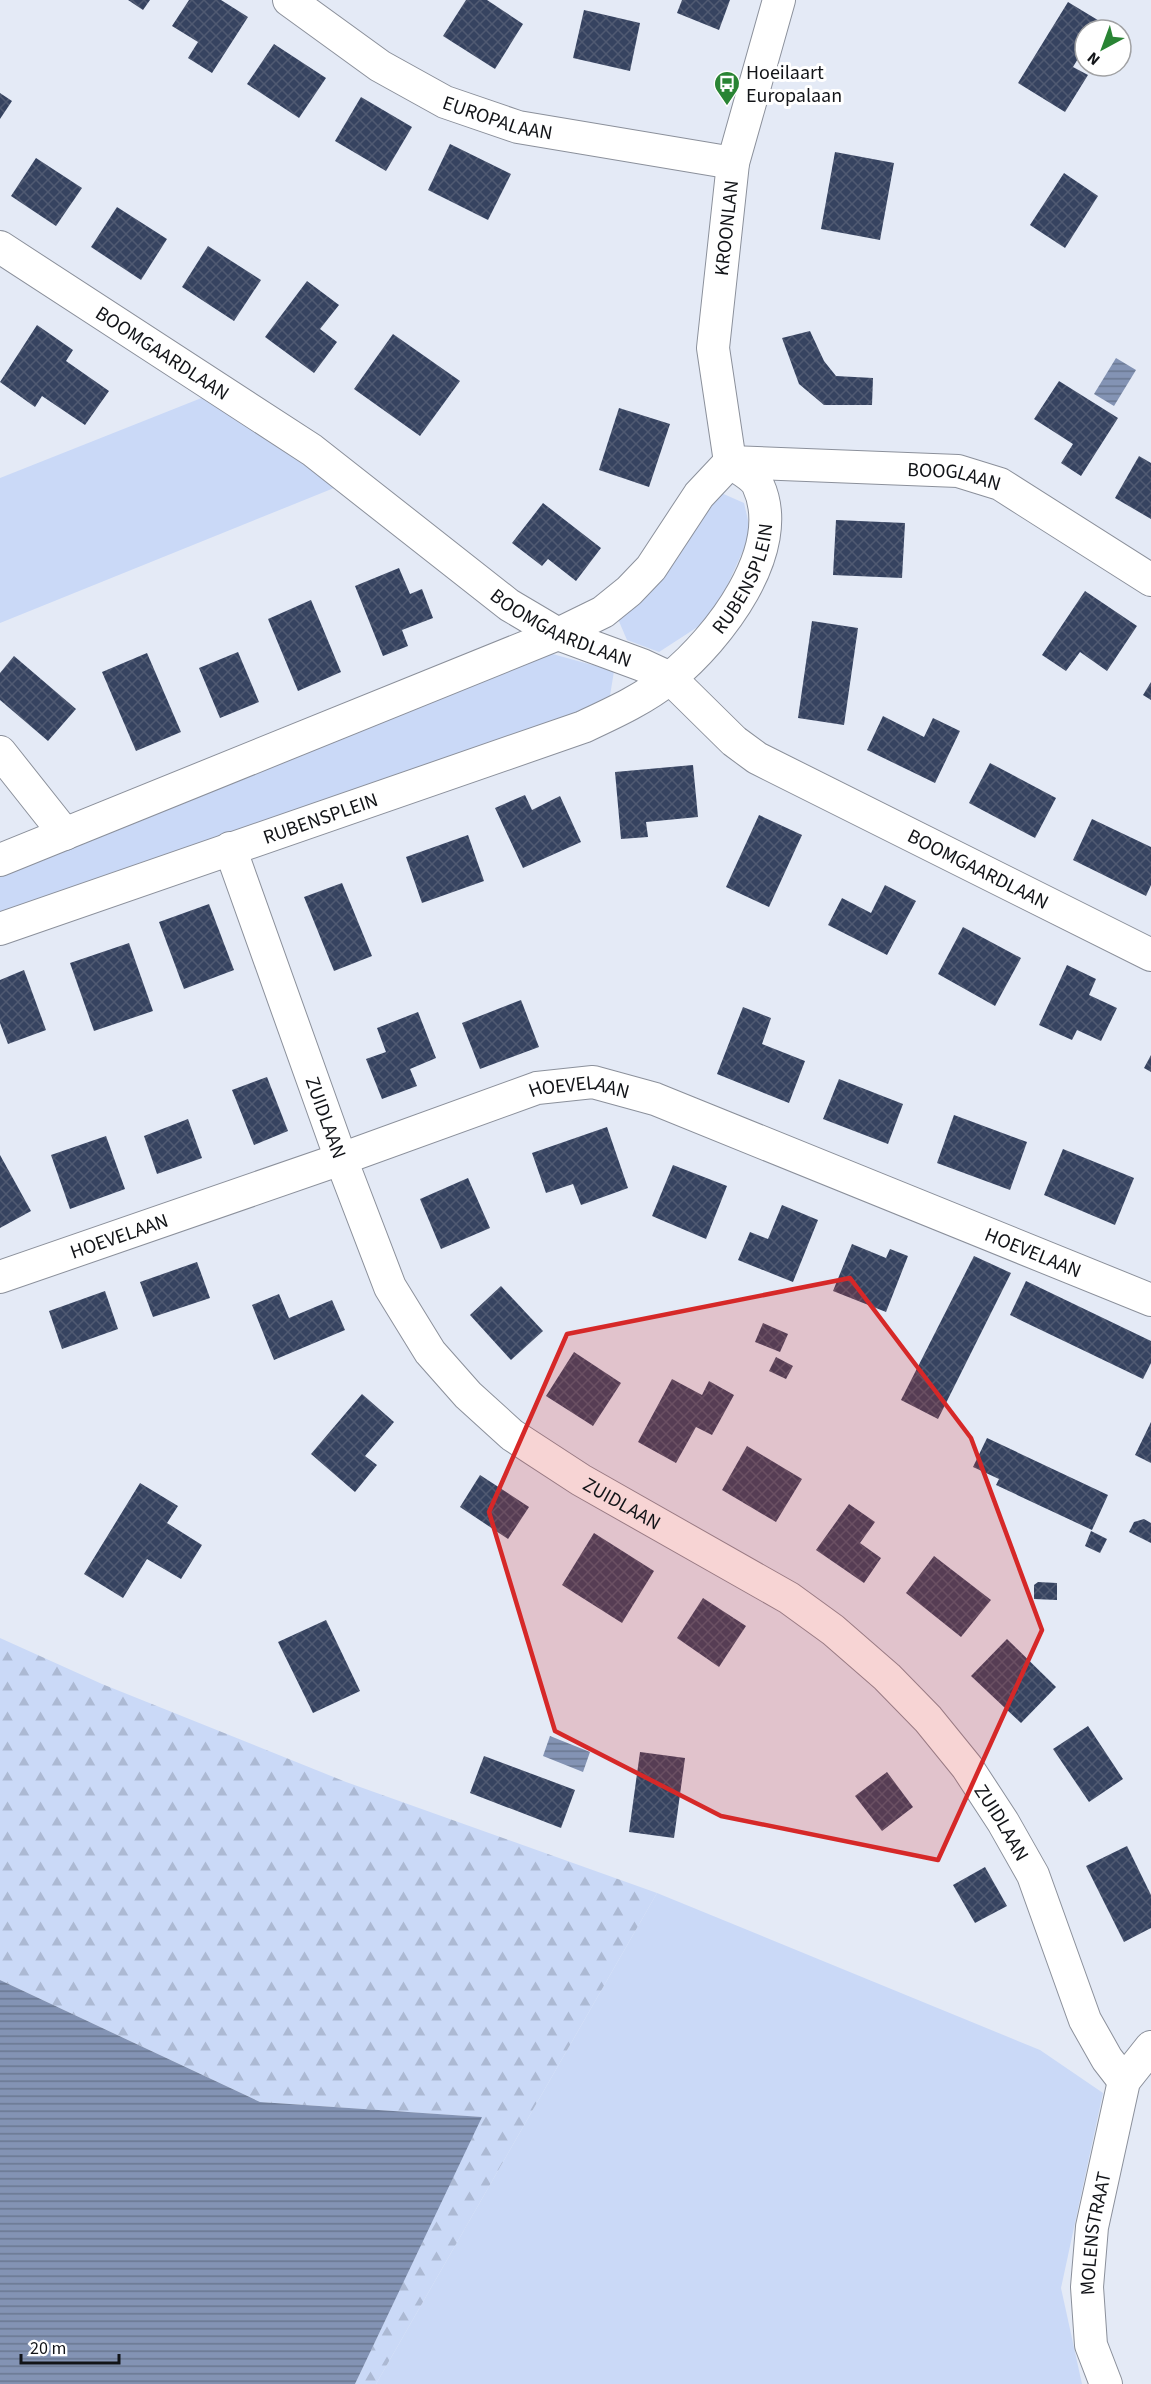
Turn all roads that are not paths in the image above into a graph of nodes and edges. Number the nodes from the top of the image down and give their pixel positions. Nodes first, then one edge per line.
1 (289, 0) edge
2 (779, 0) edge
3 (733, 163) junction
4 (0, 247) edge
5 (730, 462) junction
6 (1151, 580) edge
7 (558, 634) junction
8 (670, 678) junction
9 (0, 752) edge
10 (64, 834) junction
11 (230, 848) junction
12 (0, 860) edge
13 (0, 929) edge
14 (1151, 955) edge
15 (341, 1159) junction
16 (0, 1276) edge
17 (1151, 1300) edge
18 (1151, 2047) edge
19 (1124, 2081) junction
20 (1106, 2384) edge

1 - 3 street, EUROPALAAN
2 - 3 street, KROONLAN
3 - 5 street, KROONLAN
4 - 7 street, BOOMGAARDLAAN
5 - 6 street, BOOGLAAN
5 - 7 street
5 - 8 street, RUBENSPLEIN
7 - 8 street, BOOMGAARDLAAN
7 - 10 street
8 - 11 street, RUBENSPLEIN
8 - 14 street, BOOMGAARDLAAN
9 - 10 street
10 - 12 street
11 - 13 street, RUBENSPLEIN
11 - 15 street, ZUIDLAAN
15 - 16 street, HOEVELAAN
15 - 17 street, HOEVELAAN
15 - 19 street, ZUIDLAAN
18 - 19 street
19 - 20 street, MOLENSTRAAT

